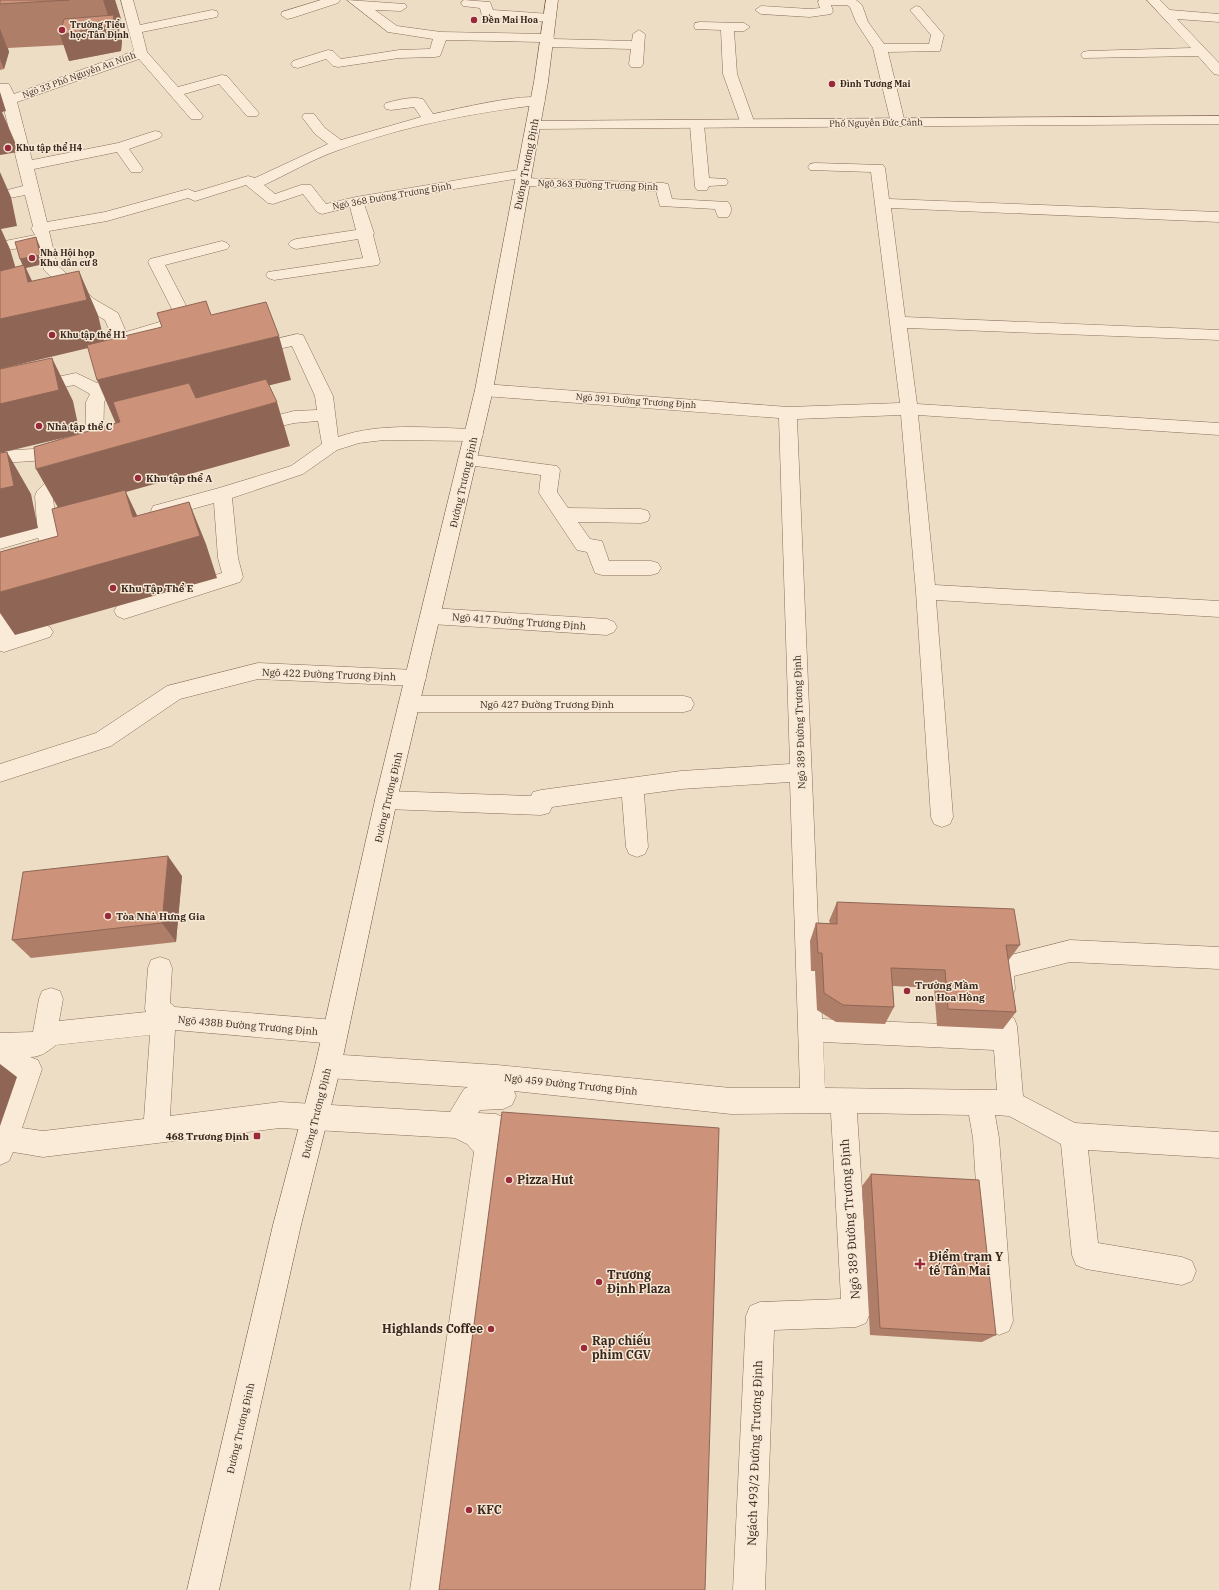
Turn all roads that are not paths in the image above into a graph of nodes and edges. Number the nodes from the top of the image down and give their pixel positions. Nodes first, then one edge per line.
1 (127, 0) edge
2 (334, 0) edge
3 (552, 0) edge
4 (1153, 0) edge
5 (357, 3) edge
6 (467, 3) dead end
7 (401, 7) dead end
8 (761, 10) dead end
9 (934, 10) dead end
10 (212, 14) dead end
11 (1167, 14) junction
12 (288, 15) dead end
13 (550, 18) junction
14 (1219, 18) edge
15 (700, 26) dead end
16 (727, 27) junction
17 (744, 27) dead end
18 (135, 30) junction
19 (441, 36) junction
20 (547, 40) junction
21 (880, 48) junction
22 (1202, 52) junction
23 (141, 53) junction
24 (1088, 54) dead end
25 (298, 64) dead end
26 (636, 64) dead end
27 (1219, 71) edge
28 (0, 88) edge
29 (175, 92) junction
30 (10, 100) junction
31 (538, 101) junction
32 (391, 106) dead end
33 (252, 112) dead end
34 (196, 116) dead end
35 (309, 117) dead end
36 (429, 118) junction
37 (1219, 120) edge
38 (898, 123) junction
39 (748, 124) junction
40 (533, 125) junction
41 (697, 125) junction
42 (155, 135) dead end
43 (340, 146) junction
44 (121, 147) junction
45 (25, 166) junction
46 (815, 166) dead end
47 (136, 169) dead end
48 (523, 178) junction
49 (721, 183) dead end
50 (254, 184) junction
51 (31, 189) junction
52 (0, 196) edge
53 (356, 201) junction
54 (882, 203) junction
55 (723, 214) dead end
56 (1219, 217) edge
57 (40, 233) junction
58 (366, 233) junction
59 (296, 244) dead end
60 (222, 246) dead end
61 (0, 247) edge
62 (274, 275) dead end
63 (898, 322) junction
64 (1219, 335) edge
65 (164, 342) edge
66 (120, 346) junction
67 (238, 349) edge
68 (484, 390) junction
69 (100, 392) junction
70 (0, 395) edge
71 (22, 407) edge
72 (909, 409) junction
73 (788, 413) junction
74 (326, 415) junction
75 (234, 425) edge
76 (1219, 429) edge
77 (474, 436) junction
78 (100, 437) junction
79 (331, 446) junction
80 (0, 457) edge
81 (467, 460) junction
82 (53, 485) junction
83 (25, 493) dead end
84 (222, 494) junction
85 (147, 514) edge
86 (565, 515) junction
87 (641, 516) dead end
88 (94, 529) edge
89 (48, 535) junction
90 (0, 542) edge
91 (39, 561) edge
92 (651, 568) dead end
93 (27, 579) edge
94 (926, 592) junction
95 (1219, 609) edge
96 (124, 611) dead end
97 (431, 616) junction
98 (607, 627) dead end
99 (44, 632) dead end
100 (416, 678) junction
101 (410, 704) junction
102 (684, 704) dead end
103 (801, 772) junction
104 (0, 773) edge
105 (632, 787) junction
106 (386, 800) junction
107 (942, 817) dead end
108 (636, 847) dead end
109 (1219, 958) edge
110 (160, 968) dead end
111 (51, 999) dead end
112 (811, 1030) junction
113 (335, 1032) junction
114 (44, 1039) junction
115 (1006, 1039) junction
116 (0, 1045) edge
117 (328, 1066) junction
118 (0, 1068) edge
119 (503, 1096) dead end
120 (813, 1100) junction
121 (843, 1100) junction
122 (979, 1102) junction
123 (1011, 1103) junction
124 (316, 1118) junction
125 (457, 1125) junction
126 (496, 1127) dead end
127 (156, 1129) junction
128 (1073, 1136) junction
129 (2, 1145) edge
130 (1219, 1145) edge
131 (1182, 1271) dead end
132 (760, 1316) joint
133 (999, 1321) dead end
134 (203, 1590) edge
135 (426, 1590) edge
136 (749, 1590) edge

1 - 18 main road, Ngõ 33 Phố Nguyễn An Ninh
2 - 12 main road
3 - 13 main road, Đường Trương Định
4 - 11 main road
5 - 7 main road
5 - 19 main road
6 - 13 main road
8 - 21 main road
9 - 21 main road
10 - 18 main road
11 - 14 main road
11 - 22 main road
13 - 20 main road, Đường Trương Định
15 - 16 main road
16 - 17 main road
16 - 39 main road
18 - 23 main road, Ngõ 33 Phố Nguyễn An Ninh
19 - 20 main road
19 - 25 main road
20 - 26 main road
20 - 31 main road, Đường Trương Định
21 - 38 main road
22 - 24 main road
22 - 27 main road
23 - 29 main road
23 - 30 main road, Ngõ 33 Phố Nguyễn An Ninh
28 - 30 main road, Ngõ 33 Phố Nguyễn An Ninh
29 - 33 main road
29 - 34 main road
30 - 45 main road, Ngõ 33 Phố Nguyễn An Ninh
31 - 36 main road
31 - 40 main road, Đường Trương Định
32 - 36 main road
35 - 43 main road
36 - 43 main road
37 - 38 main road, Phố Nguyễn Đức Cảnh
38 - 39 main road, Phố Nguyễn Đức Cảnh
39 - 41 main road, Phố Nguyễn Đức Cảnh
40 - 41 main road, Phố Nguyễn Đức Cảnh
40 - 48 main road, Đường Trương Định
41 - 49 main road
42 - 44 main road
43 - 50 main road
44 - 45 main road
44 - 47 main road
45 - 51 main road, Ngõ 33 Phố Nguyễn An Ninh
46 - 54 main road
48 - 53 main road, Ngõ 368 Đường Trương Định
48 - 55 main road, Ngõ 363 Đường Trương Định
48 - 68 main road, Đường Trương Định
50 - 53 main road, Ngõ 368 Đường Trương Định
50 - 57 main road
51 - 52 main road
51 - 57 main road, Ngõ 33 Phố Nguyễn An Ninh
53 - 58 main road
54 - 56 main road
54 - 63 main road
57 - 61 main road
57 - 66 main road, Ngõ 33 Phố Nguyễn An Ninh
58 - 59 main road
58 - 62 main road
60 - 66 main road
63 - 64 main road
63 - 72 main road
65 - 66 main road
66 - 69 main road
67 - 74 main road
68 - 73 main road, Ngõ 391 Đường Trương Định
68 - 77 main road, Đường Trương Định
69 - 70 main road
69 - 71 main road
69 - 78 main road
72 - 73 main road, Ngõ 391 Đường Trương Định
72 - 76 main road, Ngõ 391 Đường Trương Định
72 - 94 main road
73 - 103 main road, Ngõ 389 Đường Trương Định
74 - 75 main road
74 - 79 main road
77 - 79 main road
77 - 81 main road, Đường Trương Định
78 - 80 main road
78 - 82 main road
79 - 84 main road
81 - 86 main road
81 - 97 main road, Đường Trương Định
82 - 83 main road
82 - 89 main road
84 - 85 main road
84 - 96 main road
86 - 87 main road
86 - 92 main road
88 - 89 main road
89 - 90 main road
89 - 91 main road
93 - 99 main road
94 - 95 main road
94 - 107 main road
97 - 98 main road, Ngõ 417 Đường Trương Định
97 - 100 main road, Đường Trương Định
100 - 101 main road, Đường Trương Định
100 - 104 main road, Ngõ 422 Đường Trương Định
101 - 102 main road, Ngõ 427 Đường Trương Định
101 - 106 main road, Đường Trương Định
103 - 105 main road
103 - 112 main road, Ngõ 389 Đường Trương Định
105 - 106 main road
105 - 108 main road
106 - 113 main road, Đường Trương Định
109 - 115 main road
110 - 113 main road, Ngõ 438B Đường Trương Định
111 - 114 main road
112 - 115 main road
112 - 120 main road, Ngõ 389 Đường Trương Định
113 - 117 main road, Đường Trương Định
114 - 116 main road
114 - 127 main road
115 - 123 main road
117 - 120 main road, Ngõ 459 Đường Trương Định
117 - 124 main road, Đường Trương Định
118 - 129 main road
119 - 125 main road
120 - 121 main road
121 - 122 main road
121 - 132 main road, Ngõ 389 Đường Trương Định
122 - 123 main road
122 - 133 main road
123 - 128 main road
124 - 125 main road
124 - 127 main road
124 - 134 main road, Đường Trương Định
125 - 126 main road
125 - 135 main road
127 - 129 main road
128 - 130 main road
128 - 131 main road
132 - 136 main road, Ngách 493/2 Đường Trương Định

